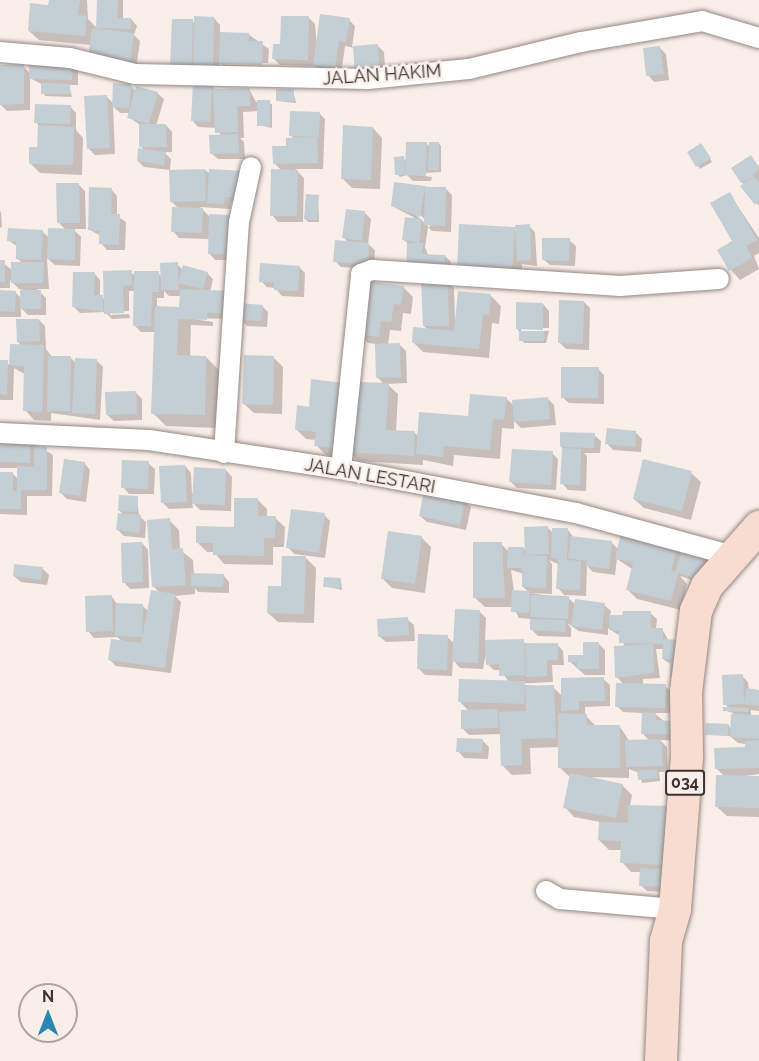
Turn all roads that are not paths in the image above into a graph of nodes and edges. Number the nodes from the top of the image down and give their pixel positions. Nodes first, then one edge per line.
1 (759, 38) edge
2 (0, 52) edge
3 (251, 167) dead end
4 (719, 279) dead end
5 (0, 433) edge
6 (224, 453) junction
7 (341, 469) junction
8 (759, 527) edge
9 (733, 556) junction
10 (546, 891) dead end
11 (675, 909) junction
12 (660, 1061) edge

1 - 2 street, JALAN HAKIM
3 - 6 street
4 - 7 street
5 - 6 street, JALAN LESTARI
6 - 7 street, JALAN LESTARI
7 - 9 street, JALAN LESTARI
8 - 9 main road, 034
9 - 11 main road, 034
10 - 11 street
11 - 12 main road, 034

